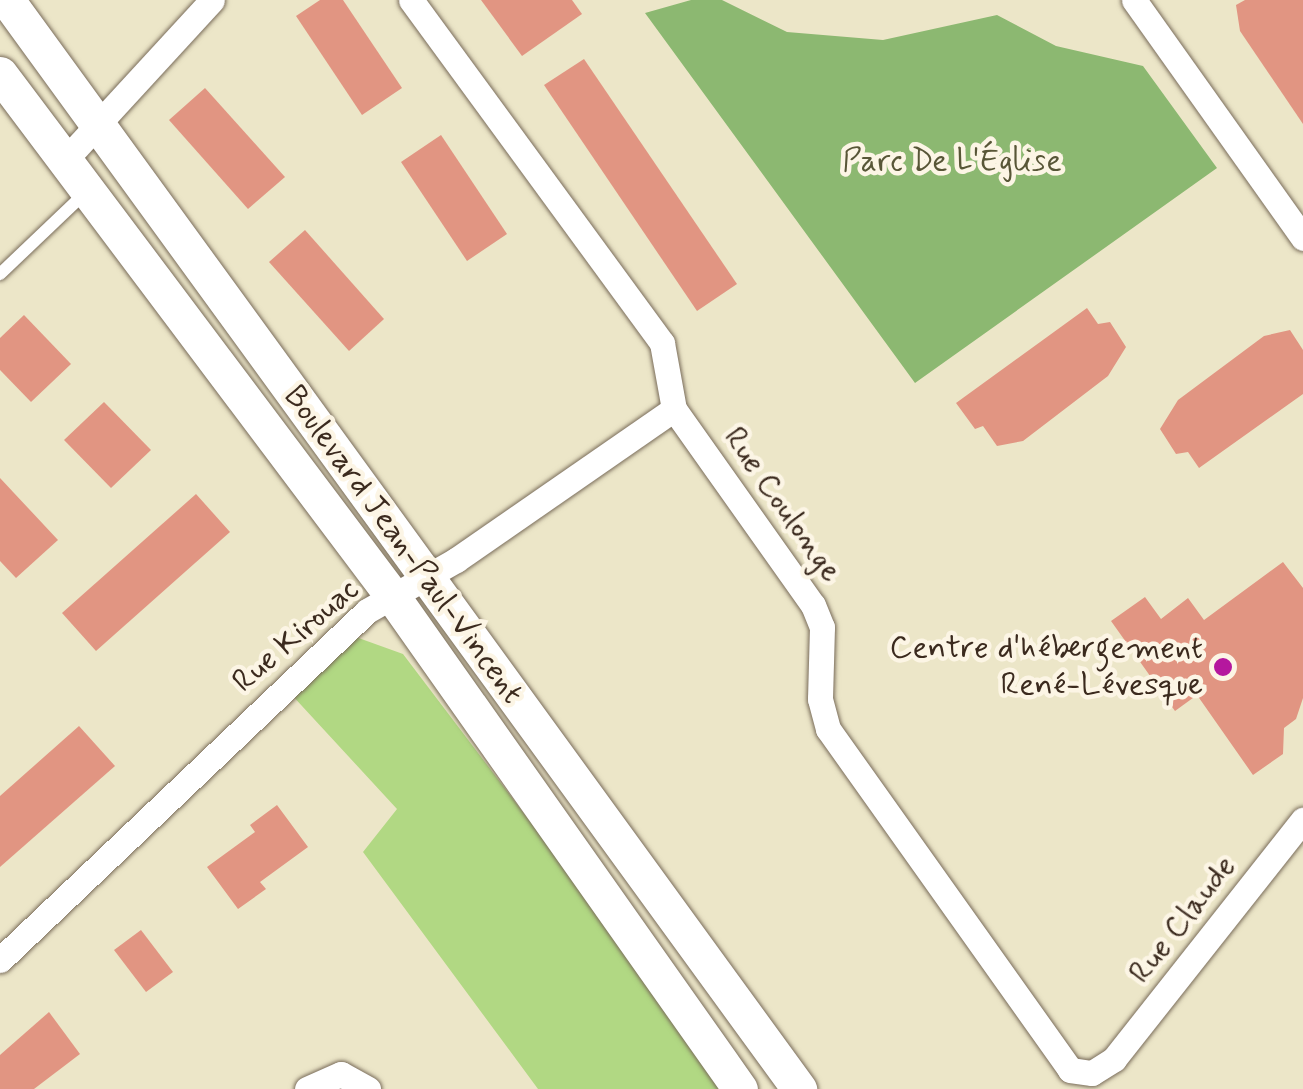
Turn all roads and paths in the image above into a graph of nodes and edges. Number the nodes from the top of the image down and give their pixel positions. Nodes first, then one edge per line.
1 (7, 0) edge
2 (212, 0) edge
3 (412, 0) edge
4 (1134, 0) edge
5 (0, 74) edge
6 (101, 122) junction
7 (65, 160) junction
8 (89, 190) junction
9 (1303, 238) edge
10 (0, 274) edge
11 (674, 409) junction
12 (425, 580) junction
13 (393, 597) junction
14 (1303, 820) edge
15 (0, 960) edge
16 (1114, 1059) joint
17 (307, 1089) edge
18 (368, 1089) edge
19 (740, 1089) edge
20 (799, 1089) edge

1 - 6 street, Boulevard Jean-Paul-Vincent
2 - 6 street
3 - 11 street, Rue Coulonge
4 - 9 street
5 - 7 street, Boulevard Jean-Paul-Vincent
6 - 7 street
6 - 12 street, Boulevard Jean-Paul-Vincent
7 - 8 street, Boulevard Jean-Paul-Vincent
8 - 10 lane
8 - 13 street, Boulevard Jean-Paul-Vincent
11 - 12 street, Rue Kirouac
11 - 16 street, Rue Coulonge
12 - 13 street, Rue Kirouac
12 - 20 street, Boulevard Jean-Paul-Vincent
13 - 15 street, Rue Kirouac
13 - 19 street, Boulevard Jean-Paul-Vincent
14 - 16 street, Rue Claude
17 - 18 street

